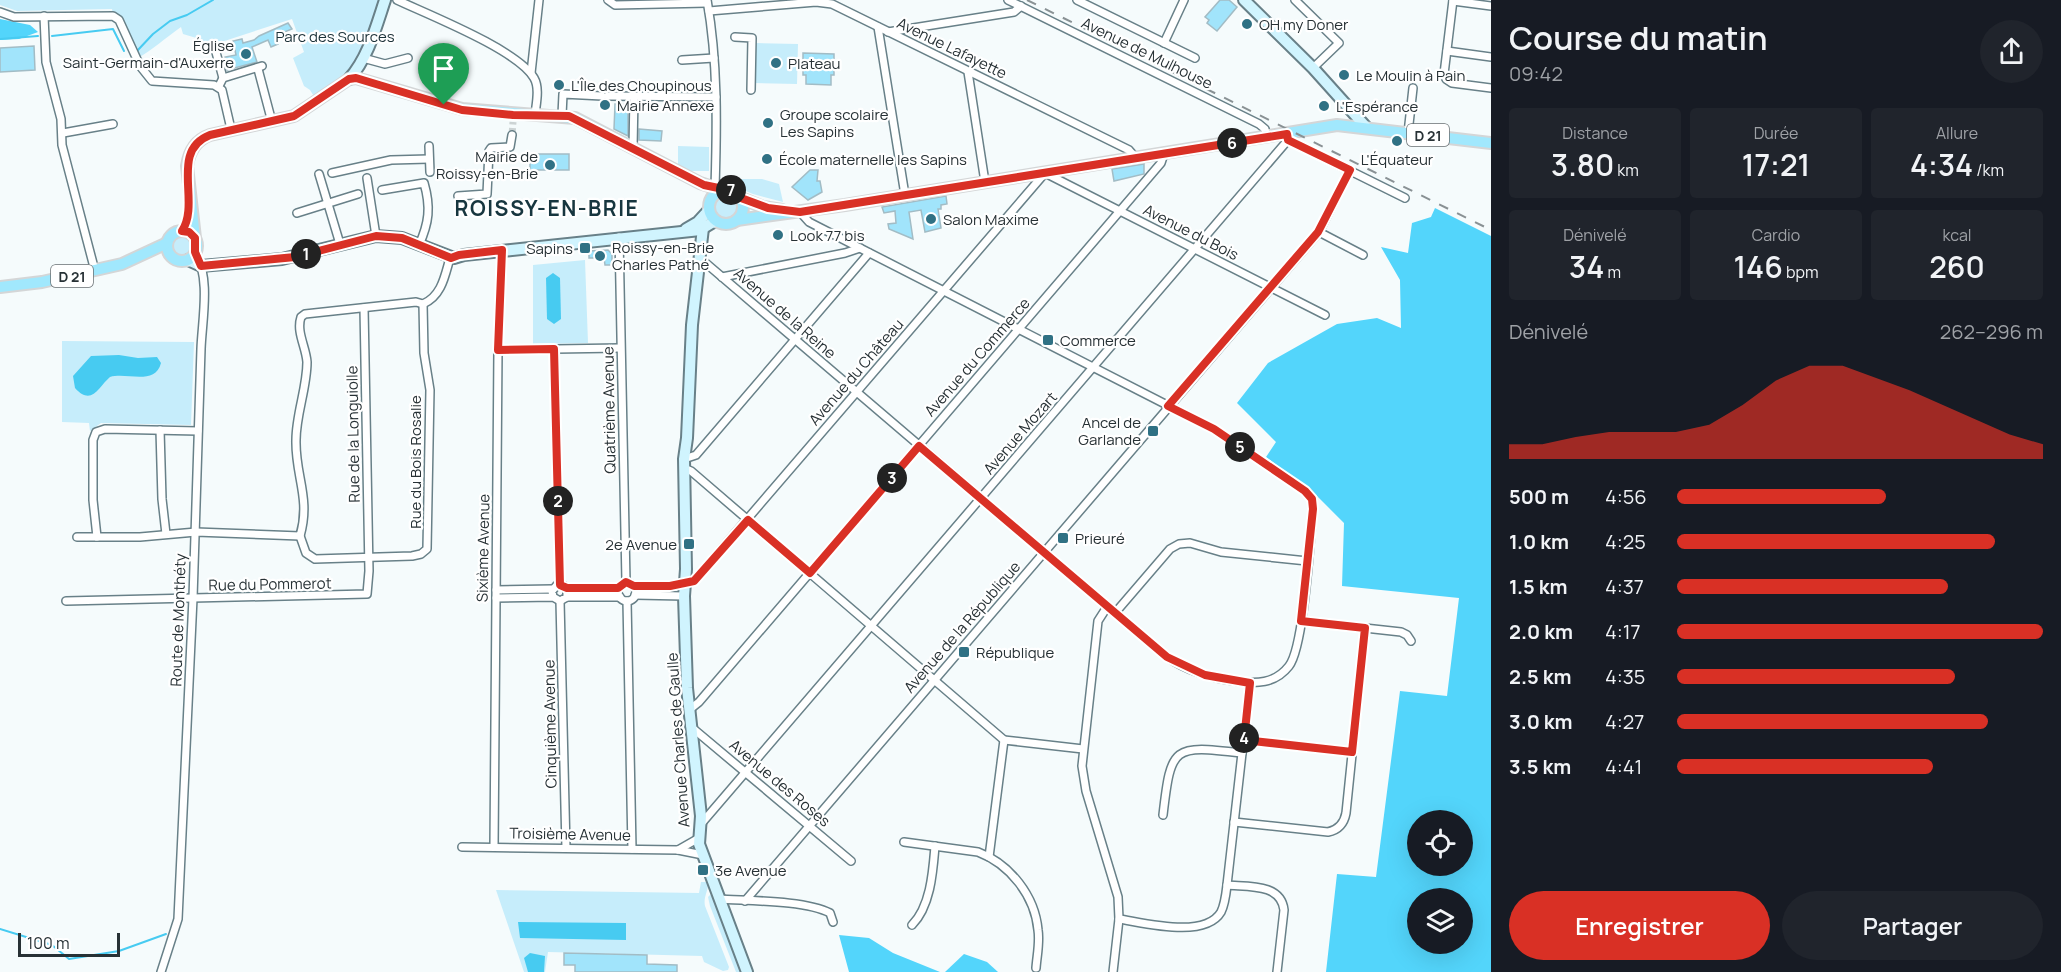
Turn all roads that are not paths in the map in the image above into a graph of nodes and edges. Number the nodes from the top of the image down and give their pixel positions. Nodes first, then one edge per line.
1 (385, 0) edge
2 (397, 0) edge
3 (539, 0) edge
4 (608, 0) edge
5 (1008, 0) edge
6 (1077, 0) edge
7 (1098, 0) edge
8 (1184, 0) edge
9 (1244, 0) edge
10 (1295, 0) edge
11 (1453, 0) edge
12 (707, 1) edge
13 (805, 1) edge
14 (1021, 6) junction
15 (1491, 6) edge
16 (1094, 9) junction
17 (709, 11) junction
18 (0, 12) edge
19 (44, 16) junction
20 (878, 27) junction
21 (888, 32) junction
22 (735, 37) dead end
23 (1164, 43) junction
24 (214, 45) dead end
25 (1446, 51) junction
26 (1491, 57) edge
27 (363, 58) junction
28 (408, 58) dead end
29 (714, 58) junction
30 (1195, 58) dead end
31 (682, 60) dead end
32 (1313, 69) junction
33 (968, 72) junction
34 (531, 73) junction
35 (360, 74) junction
36 (223, 78) junction
37 (219, 86) junction
38 (1413, 88) dead end
39 (1491, 88) edge
40 (751, 90) dead end
41 (634, 96) junction
42 (716, 97) junction
43 (535, 115) junction
44 (562, 115) junction
45 (272, 122) junction
46 (114, 124) dead end
47 (1366, 127) junction
48 (231, 129) junction
49 (1408, 133) junction
50 (63, 134) junction
51 (512, 135) dead end
52 (1267, 137) junction
53 (1288, 137) junction
54 (1491, 143) edge
55 (429, 146) dead end
56 (633, 148) junction
57 (1164, 154) junction
58 (1136, 158) junction
59 (429, 159) junction
60 (1350, 170) junction
61 (365, 171) junction
62 (430, 172) dead end
63 (332, 173) dead end
64 (1045, 173) junction
65 (319, 174) dead end
66 (985, 182) junction
67 (718, 189) junction
68 (382, 190) dead end
69 (358, 194) dead end
70 (905, 195) junction
71 (458, 196) dead end
72 (741, 198) junction
73 (1405, 198) dead end
74 (327, 202) junction
75 (190, 207) junction
76 (709, 210) junction
77 (1120, 211) junction
78 (800, 212) junction
79 (297, 213) dead end
80 (737, 220) junction
81 (715, 221) junction
82 (701, 225) junction
83 (182, 231) junction
84 (684, 231) junction
85 (1318, 232) junction
86 (376, 236) junction
87 (619, 237) junction
88 (195, 238) junction
89 (340, 244) junction
90 (419, 244) junction
91 (167, 248) junction
92 (860, 248) junction
93 (1195, 249) junction
94 (502, 250) junction
95 (869, 253) junction
96 (1363, 255) dead end
97 (192, 256) junction
98 (701, 256) junction
99 (450, 258) junction
100 (201, 266) junction
101 (95, 271) junction
102 (722, 277) junction
103 (0, 287) edge
104 (1271, 288) junction
105 (945, 291) junction
106 (423, 304) junction
107 (364, 308) junction
108 (1325, 315) dead end
109 (1019, 329) junction
110 (794, 339) junction
111 (620, 348) junction
112 (554, 349) junction
113 (498, 350) junction
114 (1093, 368) junction
115 (856, 392) junction
116 (1168, 406) junction
117 (160, 430) junction
118 (198, 431) junction
119 (919, 446) junction
120 (684, 463) junction
121 (981, 498) junction
122 (748, 520) junction
123 (195, 532) junction
124 (166, 534) junction
125 (300, 536) junction
126 (77, 537) dead end
127 (97, 537) junction
128 (1044, 552) junction
129 (369, 558) junction
130 (1307, 561) junction
131 (810, 573) junction
132 (626, 582) junction
133 (685, 583) junction
134 (634, 586) junction
135 (618, 588) junction
136 (496, 590) junction
137 (560, 593) junction
138 (635, 595) junction
139 (684, 596) junction
140 (194, 598) junction
141 (496, 598) junction
142 (623, 599) junction
143 (66, 601) dead end
144 (1107, 607) junction
145 (1115, 613) junction
146 (1301, 621) junction
147 (872, 626) junction
148 (1365, 628) junction
149 (1411, 641) dead end
150 (934, 680) junction
151 (1250, 683) junction
152 (689, 711) junction
153 (690, 726) junction
154 (1004, 740) junction
155 (1244, 740) junction
156 (1083, 749) junction
157 (1352, 752) junction
158 (1242, 753) junction
159 (747, 772) junction
160 (1163, 815) dead end
161 (1234, 822) junction
162 (701, 824) junction
163 (810, 826) junction
164 (699, 838) junction
165 (904, 842) dead end
166 (935, 846) junction
167 (462, 847) dead end
168 (494, 847) junction
169 (566, 848) junction
170 (632, 849) junction
171 (678, 850) junction
172 (703, 855) junction
173 (989, 857) junction
174 (851, 861) dead end
175 (1227, 885) junction
176 (719, 899) junction
177 (746, 901) junction
178 (1119, 920) junction
179 (833, 922) dead end
180 (912, 925) dead end
181 (746, 968) edge
182 (1036, 968) dead end
183 (161, 972) edge
184 (1113, 972) edge
185 (1277, 972) edge

1 - 27 main road
2 - 34 street
3 - 34 street
4 - 12 street
5 - 14 street, Avenue de Mulhouse
6 - 16 street
7 - 16 street
8 - 23 street
9 - 32 main road
10 - 32 street
11 - 15 street
11 - 25 street
12 - 17 street
13 - 17 street, Avenue Lafayette
13 - 20 street, Avenue Lafayette
14 - 21 street
14 - 52 street, Avenue de Mulhouse
16 - 23 street
17 - 29 street
18 - 19 street
19 - 37 street
19 - 50 street
20 - 21 street, Avenue Lafayette
20 - 70 street
21 - 33 street, Avenue Lafayette
22 - 40 street
23 - 30 street
24 - 36 street
25 - 26 street
25 - 39 street
27 - 28 street
27 - 35 main road
29 - 31 street
29 - 42 street
32 - 47 main road
33 - 58 street, Avenue Lafayette
33 - 66 street
34 - 43 street
35 - 43 main road
35 - 45 main road
36 - 37 street
36 - 45 street
37 - 48 street
38 - 49 street
41 - 42 street
41 - 44 street
41 - 56 street
42 - 67 street
43 - 44 main road
44 - 56 main road
45 - 48 main road
46 - 50 street
47 - 49 main road, D 21
47 - 53 main road, D 21
48 - 75 main road
49 - 54 main road, D 21
50 - 101 street
51 - 71 street
52 - 53 main road, D 21
52 - 57 main road, D 21
53 - 60 street
53 - 93 street, Avenue Mozart
55 - 59 street
56 - 67 main road
57 - 58 main road, D 21
57 - 77 street, Avenue du Commerce
58 - 64 main road, D 21
59 - 61 street
59 - 62 street
60 - 73 street
60 - 85 street, Avenue de la République
61 - 63 street
61 - 86 street
64 - 66 main road, D 21
64 - 77 street, Avenue du Bois
64 - 105 street, Avenue du Château
65 - 74 street
66 - 70 main road, D 21
67 - 72 main road
67 - 76 main road
68 - 90 street
69 - 74 street
70 - 78 main road, D 21
72 - 78 main road, D 21
72 - 80 main road
74 - 79 street
74 - 89 street
75 - 83 main road
75 - 88 main road
76 - 81 main road
76 - 82 main road
77 - 93 street, Avenue du Bois
77 - 109 street, Avenue du Commerce
78 - 80 main road, D 21
78 - 92 street
80 - 81 main road
81 - 82 main road
82 - 84 main road
82 - 98 main road, Avenue Charles de Gaulle
83 - 88 main road
83 - 91 main road
84 - 87 main road
84 - 98 main road
85 - 96 street
85 - 104 street, Avenue de la République
86 - 89 main road
86 - 90 main road
87 - 94 main road
87 - 111 street, Quatrième Avenue
88 - 97 main road
89 - 100 main road
90 - 99 main road
91 - 97 main road
91 - 101 main road, D 21
92 - 95 street
92 - 102 street
93 - 104 street, Avenue du Bois
93 - 114 street, Avenue Mozart
94 - 99 main road
94 - 113 street, Sixième Avenue
95 - 105 street
95 - 110 street
97 - 100 main road
98 - 102 street, Avenue de la Reine
98 - 120 main road, Avenue Charles de Gaulle
99 - 106 street
100 - 118 street, Route de Monthéty
101 - 103 main road, D 21
102 - 110 street, Avenue de la Reine
104 - 108 street, Avenue du Bois
104 - 116 street, Avenue de la République
105 - 109 street
105 - 115 street, Avenue du Château
106 - 107 street
106 - 129 street, Rue du Bois Rosalie
107 - 125 street
107 - 129 street, Rue de la Longuiolle
109 - 114 street
109 - 119 street, Avenue du Commerce
110 - 115 street, Avenue de la Reine
110 - 120 street
111 - 112 street
111 - 132 street, Quatrième Avenue
112 - 113 street
112 - 137 street, Cinquième Avenue
113 - 136 street, Sixième Avenue
114 - 116 street
114 - 121 street, Avenue Mozart
115 - 119 street, Avenue de la Reine
115 - 122 street, Avenue du Château
116 - 128 street, Avenue de la République
116 - 130 street
117 - 118 street
117 - 124 street
117 - 127 street
118 - 123 street, Route de Monthéty
119 - 121 street, Avenue de la Reine
119 - 131 street, Avenue du Commerce
120 - 122 street
120 - 133 main road, Avenue Charles de Gaulle
121 - 128 street, Avenue de la Reine
121 - 147 street, Avenue Mozart
122 - 131 street
122 - 133 street, Avenue du Château
123 - 124 street
123 - 125 street
123 - 140 street, Route de Monthéty
124 - 127 street
125 - 129 street, Rue du Bois Rosalie
126 - 127 street
128 - 144 street, Avenue de la Reine
128 - 150 street, Avenue de la République
129 - 140 street, Rue du Pommerot
130 - 145 street
130 - 146 street
131 - 147 street
131 - 152 street, Avenue du Commerce
132 - 134 street
132 - 135 street
133 - 134 street
133 - 139 main road, Avenue Charles de Gaulle
134 - 138 street
135 - 137 street
135 - 142 street
136 - 137 street
136 - 141 street, Sixième Avenue
137 - 141 street
137 - 142 street
137 - 169 street, Cinquième Avenue
138 - 139 street
138 - 142 street
139 - 152 main road, Avenue Charles de Gaulle
140 - 143 street, Rue du Pommerot
140 - 183 street, Route de Monthéty
141 - 168 street, Sixième Avenue
142 - 170 street
144 - 145 street, Avenue de la Reine
144 - 156 street
145 - 151 street, Avenue de la Reine
146 - 148 street
146 - 151 street
147 - 150 street
147 - 159 street, Avenue Mozart
148 - 149 street
148 - 157 street
150 - 154 street
150 - 163 street, Avenue de la République
151 - 155 street
152 - 153 main road, Avenue Charles de Gaulle
153 - 159 street, Avenue des Roses
153 - 162 main road, Avenue Charles de Gaulle
154 - 156 street
154 - 173 street
155 - 157 street
155 - 158 street
156 - 178 street
157 - 161 street
158 - 160 street
158 - 161 street
159 - 162 street, Avenue Mozart
159 - 163 street, Avenue des Roses
161 - 175 street
162 - 164 main road, Avenue Charles de Gaulle
163 - 174 street, Avenue des Roses
163 - 177 street, Avenue de la République
164 - 171 street
164 - 172 main road, Avenue Charles de Gaulle
165 - 166 street
166 - 173 street
166 - 180 street
167 - 168 street, Troisième Avenue
168 - 169 street, Troisième Avenue
169 - 170 street, Troisième Avenue
170 - 171 street, Troisième Avenue
171 - 172 street, Troisième Avenue
172 - 176 main road, Avenue Charles de Gaulle
173 - 182 street
175 - 178 street
175 - 185 street
176 - 177 street
176 - 181 main road, Avenue Charles de Gaulle
177 - 179 street
178 - 184 street

